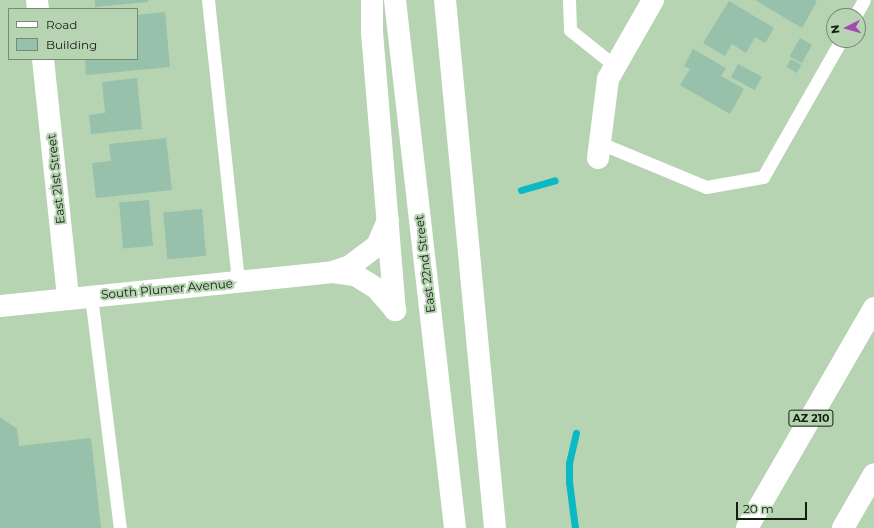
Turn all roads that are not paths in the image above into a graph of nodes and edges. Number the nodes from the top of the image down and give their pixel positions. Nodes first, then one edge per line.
1 (208, 0) edge
2 (372, 0) edge
3 (395, 0) edge
4 (445, 0) edge
5 (569, 0) edge
6 (653, 0) edge
7 (836, 48) edge
8 (43, 60) edge
9 (614, 66) junction
10 (599, 151) joint
11 (388, 220) junction
12 (333, 272) junction
13 (238, 282) junction
14 (91, 296) junction
15 (68, 298) junction
16 (0, 306) edge
17 (874, 308) edge
18 (874, 474) edge
19 (120, 528) edge
20 (455, 528) edge
21 (494, 528) edge
22 (748, 528) edge
23 (843, 528) edge

1 - 13 lane
2 - 11 main road
3 - 20 main road, East 22nd Street
4 - 21 main road
5 - 9 lane
6 - 9 main road
7 - 10 lane
8 - 15 main road, East 21st Street
9 - 10 main road
11 - 12 main road, South Plumer Avenue
11 - 12 main road, South Plumer Avenue
12 - 13 main road, South Plumer Avenue
13 - 14 main road, South Plumer Avenue
14 - 15 main road, South Plumer Avenue
14 - 19 lane
15 - 16 main road, South Plumer Avenue
17 - 22 main road, AZ 210
18 - 23 main road

